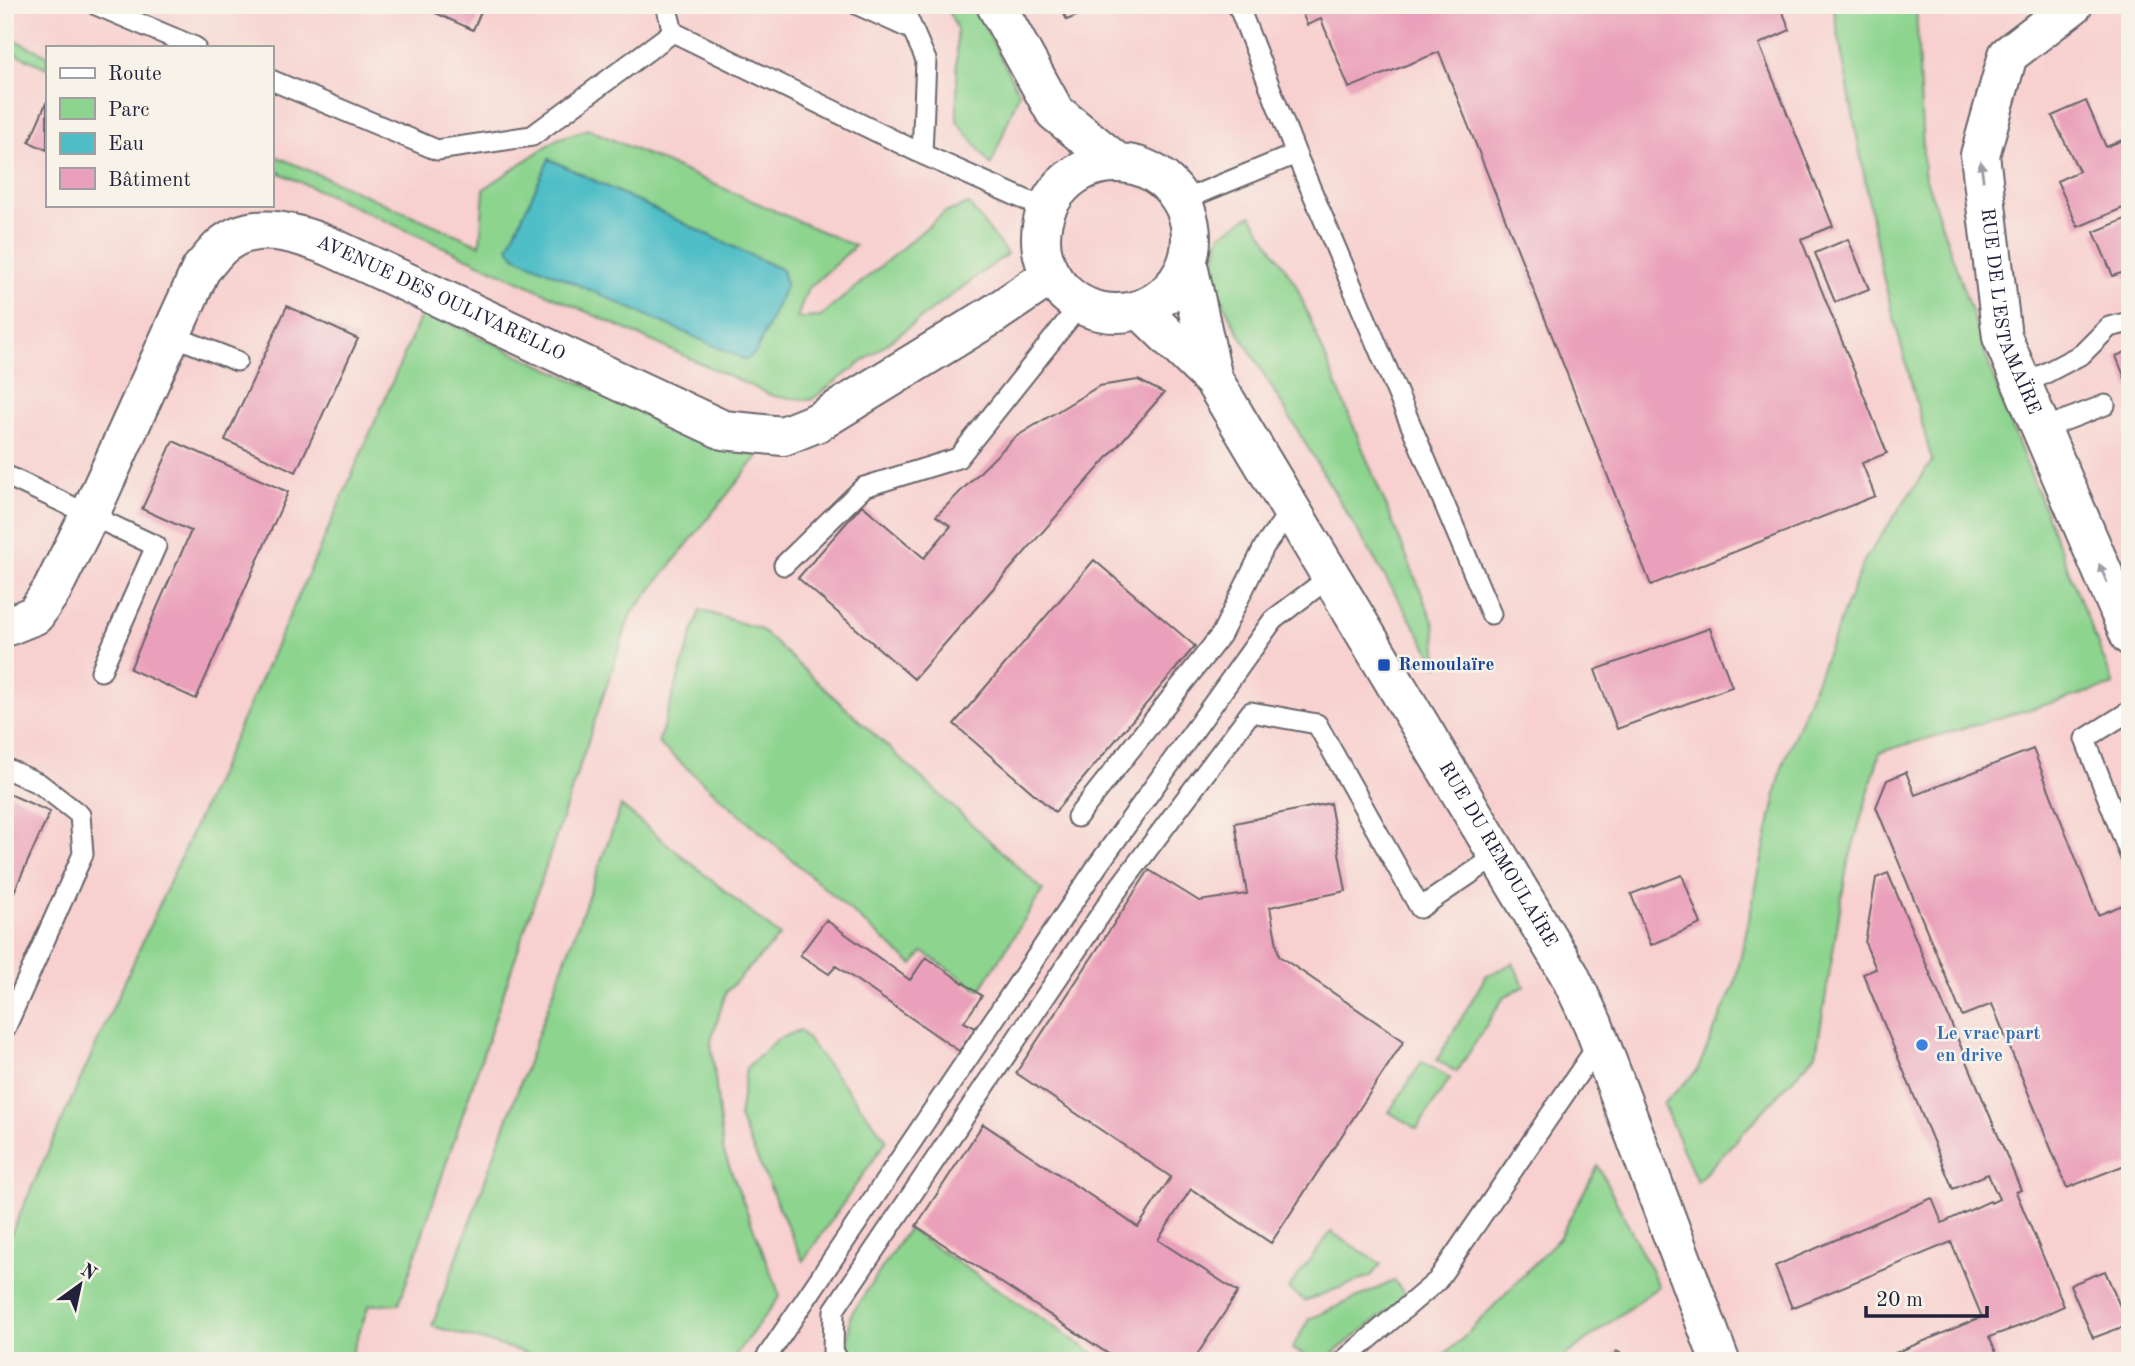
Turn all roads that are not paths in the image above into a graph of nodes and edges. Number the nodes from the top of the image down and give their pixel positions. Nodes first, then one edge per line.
1 (96, 5) edge
2 (666, 5) edge
3 (858, 5) edge
4 (902, 5) edge
5 (996, 5) edge
6 (1238, 5) edge
7 (2053, 11) edge
8 (913, 30) junction
9 (673, 32) junction
10 (193, 46) edge
11 (273, 81) edge
12 (1055, 112) junction
13 (922, 154) junction
14 (1296, 154) junction
15 (1116, 162) junction
16 (1055, 196) junction
17 (1181, 201) junction
18 (1188, 265) junction
19 (1050, 276) junction
20 (1080, 305) junction
21 (1141, 310) junction
22 (2130, 322) edge
23 (171, 335) junction
24 (237, 361) dead end
25 (1214, 381) junction
26 (2023, 384) junction
27 (2105, 405) dead end
28 (2042, 429) junction
29 (5, 475) edge
30 (1291, 510) junction
31 (90, 513) junction
32 (784, 565) dead end
33 (1331, 576) junction
34 (1491, 614) dead end
35 (5, 627) edge
36 (2130, 636) edge
37 (101, 671) dead end
38 (2130, 711) edge
39 (5, 768) edge
40 (1077, 817) dead end
41 (1498, 855) junction
42 (2130, 855) edge
43 (5, 1029) edge
44 (1600, 1042) junction
45 (764, 1361) edge
46 (839, 1361) edge
47 (1343, 1361) edge
48 (1720, 1361) edge

1 - 10 lane
2 - 9 lane
3 - 8 lane
4 - 8 lane
5 - 12 street, RUE DU REMOULAÏRE
6 - 14 lane
26 -> 7 street, RUE DE L'ESTAMAÏRE
8 - 13 lane
9 - 11 lane
9 - 13 lane
12 - 15 street, RUE DU REMOULAÏRE
12 - 16 street, RUE DU REMOULAÏRE
13 - 16 lane
14 - 17 lane
14 - 34 lane
15 - 16 street
15 - 17 street, RUE DU REMOULAÏRE
16 - 19 street, RUE DU REMOULAÏRE
17 - 18 street, RUE DU REMOULAÏRE
18 - 21 street, RUE DU REMOULAÏRE
18 - 25 street, RUE DU REMOULAÏRE
19 - 20 street, RUE DU REMOULAÏRE
19 - 23 street, AVENUE DES OULIVARELLO
20 - 21 street, RUE DU REMOULAÏRE
20 - 32 lane
21 - 25 street, RUE DU REMOULAÏRE
22 - 26 lane
23 - 24 lane
23 - 31 street, AVENUE DES OULIVARELLO
25 - 30 street, RUE DU REMOULAÏRE
26 - 28 street, RUE DE L'ESTAMAÏRE
27 - 28 lane
36 -> 28 street, RUE DE L'ESTAMAÏRE
29 - 31 lane
30 - 33 street, RUE DU REMOULAÏRE
30 - 40 lane
31 - 35 street, AVENUE DES OULIVARELLO
31 - 37 lane
33 - 41 street, RUE DU REMOULAÏRE
33 - 45 lane
38 - 42 lane
39 - 43 lane
41 - 44 street, RUE DU REMOULAÏRE
41 - 46 lane
44 - 47 lane
44 - 48 street, RUE DU REMOULAÏRE

